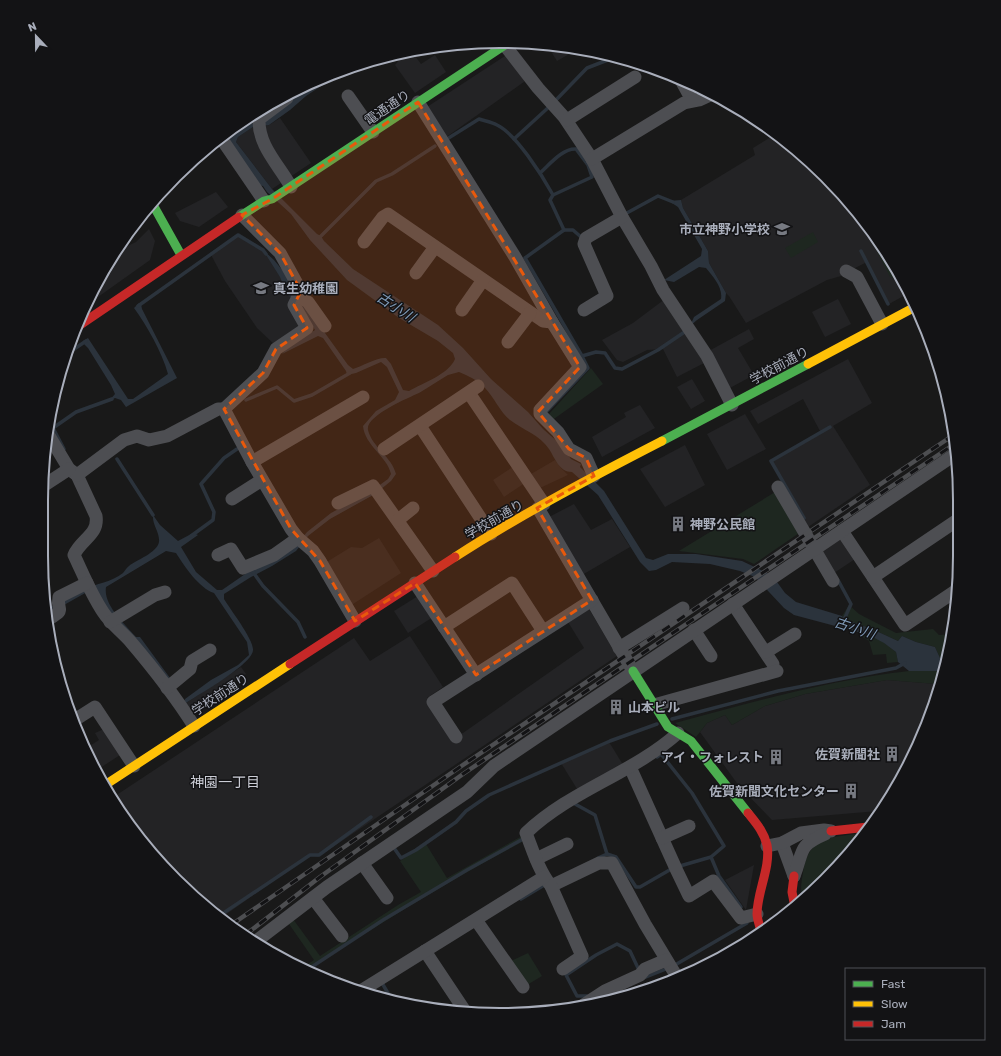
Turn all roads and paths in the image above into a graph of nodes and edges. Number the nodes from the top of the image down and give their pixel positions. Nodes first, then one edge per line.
1 (499, 48) edge
2 (508, 48) edge
3 (635, 77) dead end
4 (685, 87) edge
5 (348, 96) dead end
6 (705, 97) edge
7 (692, 100) junction
8 (418, 102) junction
9 (277, 108) edge
10 (567, 120) junction
11 (373, 132) junction
12 (224, 142) edge
13 (592, 159) junction
14 (286, 190) junction
15 (268, 200) junction
16 (155, 208) edge
17 (242, 215) junction
18 (622, 217) junction
19 (364, 242) dead end
20 (435, 247) junction
21 (181, 255) junction
22 (846, 271) dead end
23 (416, 273) dead end
24 (483, 280) junction
25 (296, 300) junction
26 (910, 309) edge
27 (462, 310) dead end
28 (584, 310) dead end
29 (530, 313) junction
30 (85, 321) edge
31 (552, 322) junction
32 (882, 324) junction
33 (325, 326) dead end
34 (508, 342) dead end
35 (363, 397) dead end
36 (732, 405) junction
37 (224, 409) junction
38 (420, 426) junction
39 (52, 440) edge
40 (384, 449) dead end
41 (951, 458) edge
42 (252, 462) junction
43 (73, 472) junction
44 (594, 476) junction
45 (262, 480) junction
46 (49, 483) edge
47 (778, 487) dead end
48 (232, 499) dead end
49 (338, 503) dead end
50 (541, 506) junction
51 (413, 508) dead end
52 (398, 520) junction
53 (953, 523) edge
54 (842, 531) junction
55 (491, 534) junction
56 (302, 541) junction
57 (814, 550) junction
58 (218, 555) dead end
59 (433, 571) junction
60 (873, 577) junction
61 (833, 581) dead end
62 (415, 583) junction
63 (90, 587) junction
64 (165, 592) dead end
65 (951, 594) edge
66 (592, 600) junction
67 (733, 604) junction
68 (682, 608) dead end
69 (52, 617) edge
70 (115, 619) junction
71 (355, 621) junction
72 (444, 626) junction
73 (694, 630) junction
74 (543, 631) junction
75 (795, 634) dead end
76 (619, 648) junction
77 (210, 650) dead end
78 (766, 652) junction
79 (711, 656) dead end
80 (633, 671) junction
81 (476, 675) junction
82 (171, 685) junction
83 (654, 705) junction
84 (78, 718) edge
85 (194, 726) junction
86 (678, 733) junction
87 (456, 737) dead end
88 (134, 766) junction
89 (630, 767) junction
90 (109, 782) edge
91 (689, 826) dead end
92 (861, 828) edge
93 (831, 832) junction
94 (662, 838) junction
95 (782, 843) junction
96 (567, 844) dead end
97 (767, 846) junction
98 (536, 859) junction
99 (362, 863) junction
100 (794, 876) junction
101 (548, 882) junction
102 (313, 898) junction
103 (387, 898) dead end
104 (794, 900) edge
105 (757, 914) junction
106 (479, 923) junction
107 (760, 926) edge
108 (342, 936) dead end
109 (260, 938) edge
110 (427, 955) junction
111 (666, 960) junction
112 (562, 969) dead end
113 (675, 974) edge
114 (523, 987) dead end
115 (367, 988) edge
116 (594, 998) edge
117 (462, 1006) edge

1 - 8 street, 電通通り
2 - 10 street
3 - 10 street
4 - 7 street
5 - 11 street
6 - 7 street
7 - 13 street
8 - 11 street, 電通通り
8 - 31 street
9 - 14 street
10 - 13 street
11 - 14 street, 電通通り
12 - 15 street
13 - 18 street
14 - 15 street, 電通通り
15 - 17 street
16 - 21 street
17 - 21 street
17 - 25 street
18 - 28 street
18 - 36 street
19 - 20 street
20 - 23 street
20 - 24 street
21 - 30 street
22 - 32 street
24 - 27 street
24 - 29 street
25 - 33 street
25 - 37 street
26 - 32 street, 学校前通り
29 - 31 street
29 - 34 street
31 - 44 street
32 - 36 street, 学校前通り
35 - 42 street
36 - 44 street, 学校前通り
37 - 42 street
37 - 43 street
38 - 40 street
38 - 50 street
38 - 55 street
39 - 43 street
41 - 54 street
42 - 45 street
43 - 46 street
43 - 63 street
44 - 50 street, 学校前通り
45 - 48 street
45 - 56 street
47 - 57 street
49 - 52 street
50 - 55 street, 学校前通り
50 - 66 street
51 - 52 street
52 - 59 street
53 - 60 street
54 - 57 street
54 - 60 street
55 - 59 street, 学校前通り
56 - 58 street
56 - 71 street
57 - 61 street
57 - 67 street
59 - 62 street, 学校前通り
60 - 65 street
62 - 71 street, 学校前通り
62 - 72 street
63 - 69 street
63 - 70 street
64 - 70 street
66 - 74 street
66 - 76 street
67 - 73 street
67 - 78 street
68 - 76 street
70 - 82 street
71 - 85 street, 学校前通り
72 - 74 street
72 - 81 street
73 - 79 street
73 - 80 street
74 - 81 street
75 - 78 street
76 - 80 street
77 - 82 street
78 - 83 street
80 - 83 street
80 - 99 street
81 - 87 street
82 - 85 street
83 - 86 street
84 - 88 street
85 - 88 street, 学校前通り
86 - 89 street
86 - 97 street
88 - 90 street, 学校前通り
89 - 94 street
89 - 98 street
91 - 94 street
92 - 93 street
93 - 95 street
93 - 100 street
94 - 105 street
95 - 97 street
95 - 100 street
96 - 98 street
97 - 105 street
98 - 101 street
99 - 102 street
99 - 103 street
100 - 104 street
101 - 106 street
101 - 111 street
101 - 112 street
102 - 108 street
102 - 109 street
105 - 107 street
106 - 110 street
106 - 114 street
110 - 115 street
110 - 117 street
111 - 113 street
111 - 116 street

